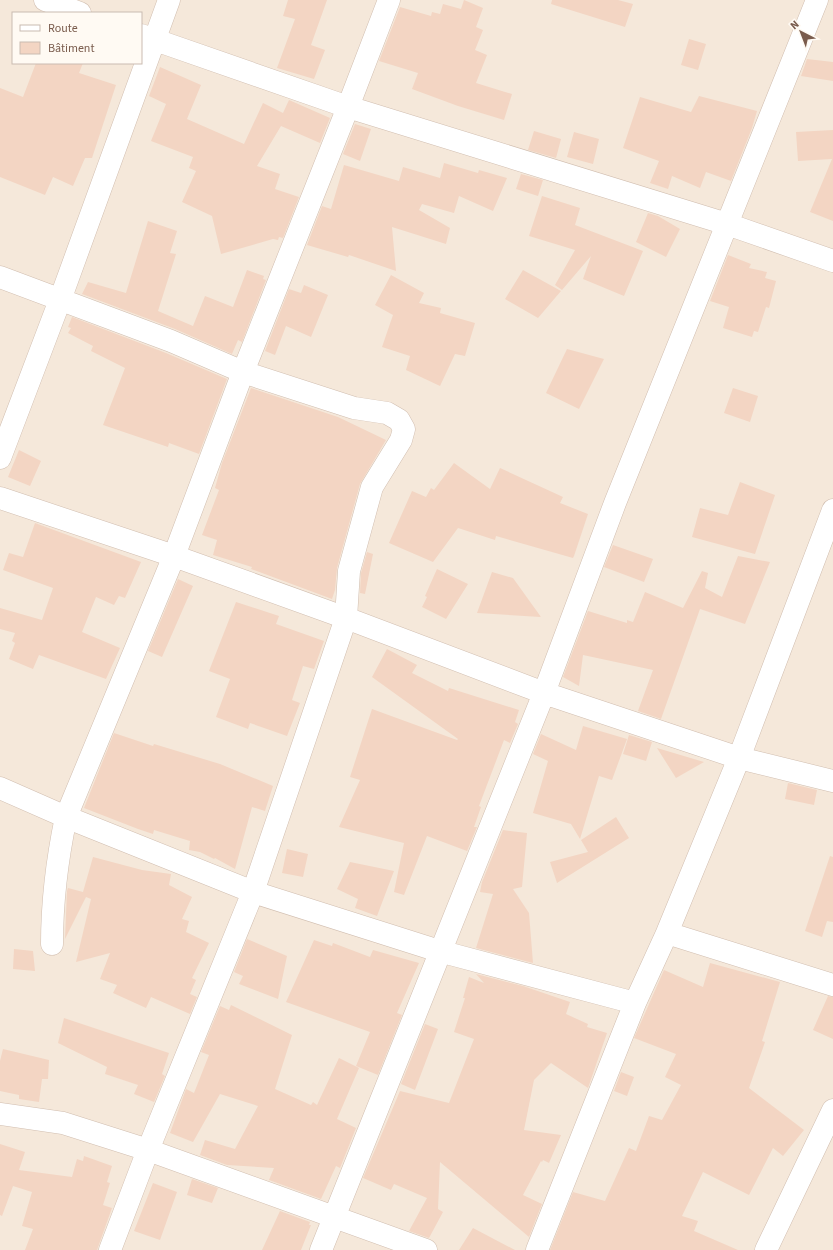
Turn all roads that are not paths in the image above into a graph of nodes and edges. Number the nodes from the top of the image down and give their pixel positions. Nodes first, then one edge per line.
1 (44, 0) edge
2 (169, 0) edge
3 (389, 0) edge
4 (817, 0) edge
5 (77, 12) edge
6 (147, 37) edge
7 (142, 52) edge
8 (138, 64) edge
9 (348, 107) junction
10 (727, 224) junction
11 (833, 261) edge
12 (0, 277) edge
13 (60, 300) junction
14 (243, 372) junction
15 (0, 458) edge
16 (0, 498) edge
17 (833, 510) edge
18 (174, 556) junction
19 (346, 618) junction
20 (544, 693) junction
21 (739, 758) junction
22 (833, 781) edge
23 (0, 788) edge
24 (66, 817) junction
25 (253, 892) junction
26 (667, 933) junction
27 (52, 944) dead end
28 (439, 951) junction
29 (833, 985) edge
30 (634, 1003) junction
31 (833, 1110) edge
32 (0, 1114) edge
33 (148, 1150) junction
34 (333, 1216) junction
35 (110, 1250) edge
36 (320, 1250) edge
37 (426, 1250) edge
38 (537, 1250) edge
39 (766, 1250) edge

1 - 5 street
2 - 6 street
3 - 9 street
4 - 10 street
6 - 7 street
6 - 9 street
8 - 13 street
9 - 10 street
9 - 14 street
10 - 11 street
10 - 20 street
12 - 13 street
13 - 14 street
13 - 15 street
14 - 18 street
14 - 19 street
16 - 18 street
17 - 21 street
18 - 19 street
18 - 24 street
19 - 20 street
19 - 25 street
20 - 21 street
20 - 28 street
21 - 22 street
21 - 26 street
23 - 24 street
24 - 25 street
24 - 27 street
25 - 28 street
25 - 33 street
26 - 29 street
26 - 30 street
28 - 30 street
28 - 34 street
30 - 38 street
31 - 39 street
32 - 33 street
33 - 34 street
33 - 35 street
34 - 36 street
34 - 37 street

